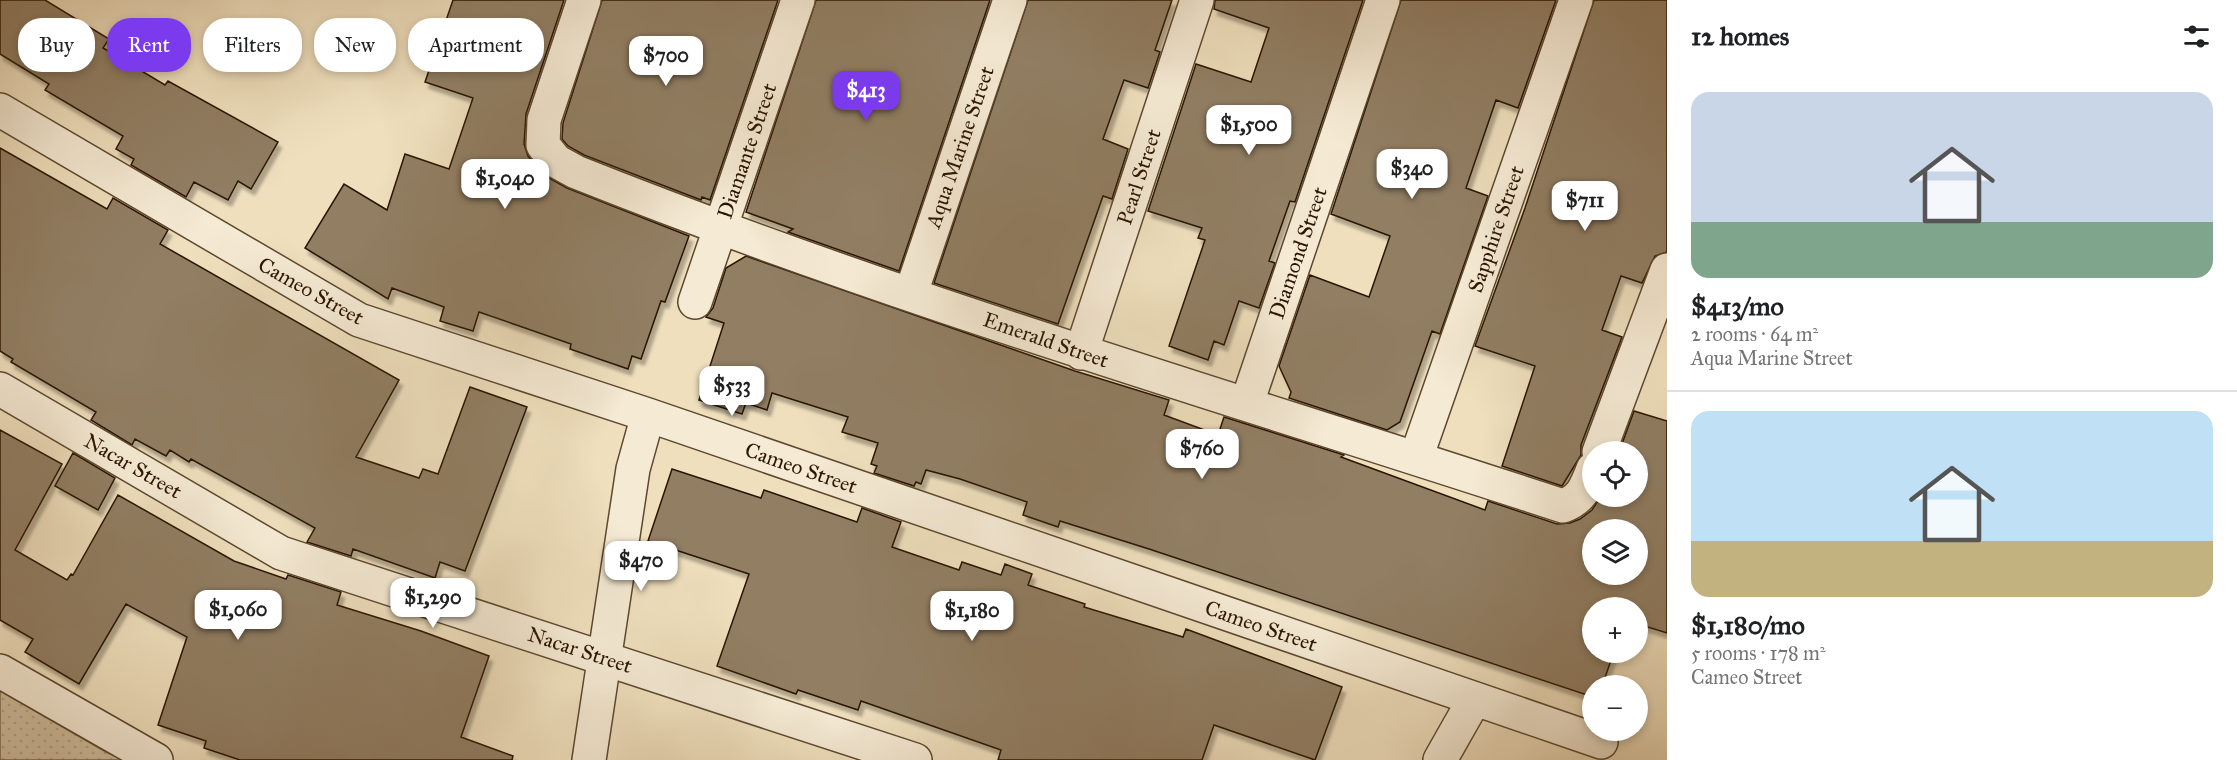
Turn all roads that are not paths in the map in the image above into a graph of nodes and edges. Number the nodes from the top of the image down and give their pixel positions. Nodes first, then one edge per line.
1 (584, 0) edge
2 (798, 0) edge
3 (1010, 0) edge
4 (1197, 0) edge
5 (1383, 0) edge
6 (1576, 0) edge
7 (0, 110) edge
8 (720, 230) junction
9 (1667, 270) edge
10 (910, 293) junction
11 (695, 302) dead end
12 (1081, 353) junction
13 (0, 389) edge
14 (1247, 403) junction
15 (648, 415) junction
16 (1603, 441) edge
17 (1416, 458) junction
18 (1582, 494) edge
19 (605, 658) junction
20 (0, 671) edge
21 (1474, 700) junction
22 (1601, 742) dead end
23 (156, 760) edge
24 (590, 760) edge
25 (915, 760) edge
26 (1440, 760) edge

1 - 8 street, Emerald Street
2 - 8 street, Diamante Street
3 - 10 street, Aqua Marine Street
4 - 12 street, Pearl Street
5 - 14 street, Diamond Street
6 - 17 street, Sapphire Street
7 - 15 street, Cameo Street
8 - 10 street, Emerald Street
8 - 11 street, Diamante Street
9 - 16 street
10 - 12 street, Emerald Street
12 - 14 street, Emerald Street
13 - 19 street, Nacar Street
14 - 17 street, Emerald Street
15 - 19 street
15 - 21 street, Cameo Street
17 - 18 street, Emerald Street
19 - 24 street
19 - 25 street, Nacar Street
20 - 23 street
21 - 22 street, Cameo Street
21 - 26 street

